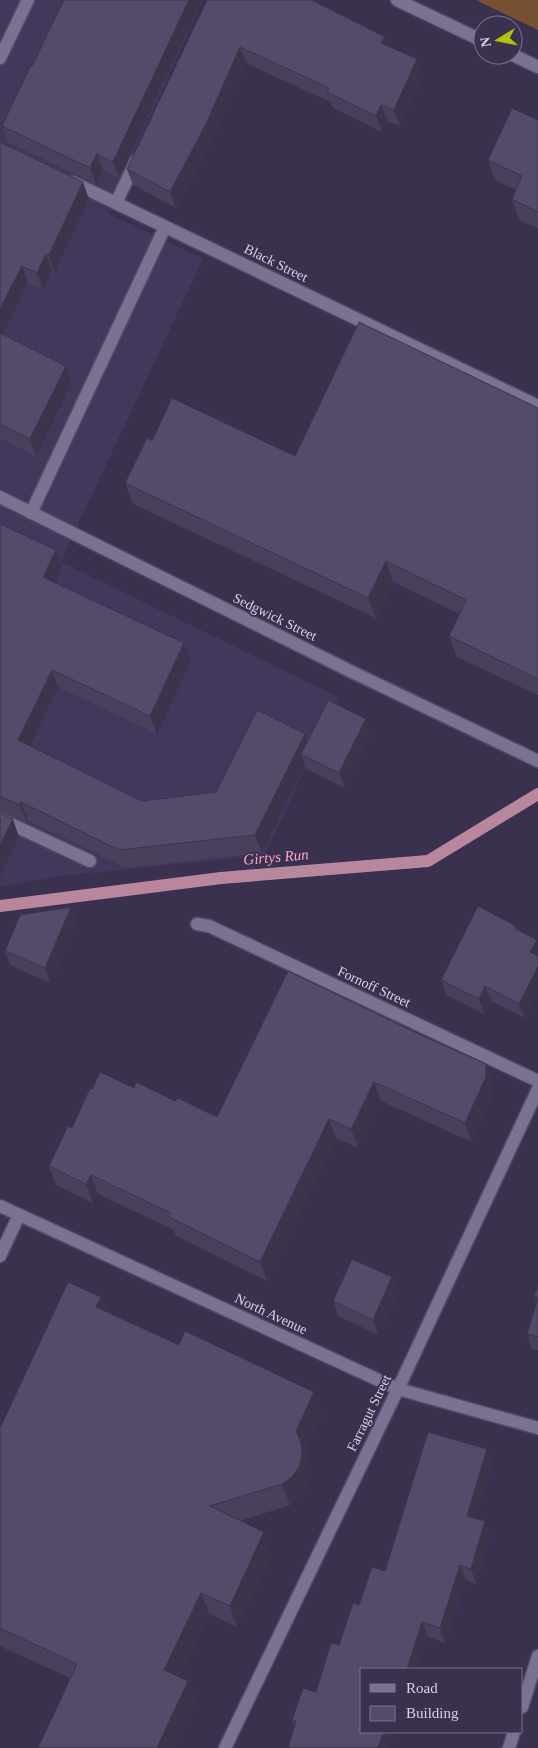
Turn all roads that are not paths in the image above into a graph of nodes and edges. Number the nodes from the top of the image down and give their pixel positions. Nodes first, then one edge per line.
1 (28, 0) edge
2 (397, 0) edge
3 (473, 36) edge
4 (0, 58) edge
5 (523, 60) edge
6 (538, 67) edge
7 (141, 150) edge
8 (58, 175) edge
9 (116, 203) junction
10 (165, 227) junction
11 (538, 406) edge
12 (0, 497) edge
13 (31, 513) junction
14 (538, 761) edge
15 (0, 819) edge
16 (90, 861) dead end
17 (196, 924) dead end
18 (538, 1082) edge
19 (538, 1089) edge
20 (0, 1206) edge
21 (19, 1215) junction
22 (0, 1256) edge
23 (398, 1389) junction
24 (538, 1428) edge
25 (538, 1656) edge
26 (523, 1704) edge
27 (514, 1733) edge
28 (224, 1748) edge
29 (509, 1748) edge

1 - 4 street
2 - 3 street
5 - 6 street
7 - 9 street
8 - 9 street, Black Street
9 - 10 street, Black Street
10 - 11 street, Black Street
10 - 13 street
12 - 13 street, Sedgwick Street
13 - 14 street, Sedgwick Street
15 - 16 street
17 - 18 street, Fornoff Street
19 - 23 street, Farragut Street
20 - 21 street, North Avenue
21 - 22 street
21 - 23 street, North Avenue
23 - 24 street, North Avenue
23 - 28 street, Farragut Street
25 - 26 street
27 - 29 street

